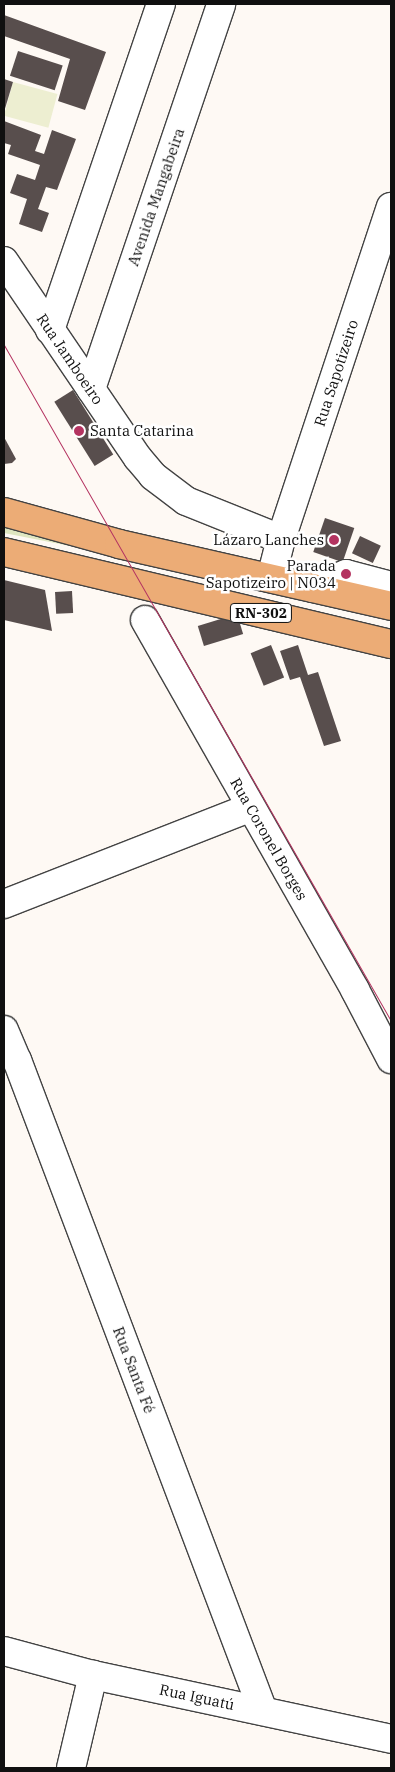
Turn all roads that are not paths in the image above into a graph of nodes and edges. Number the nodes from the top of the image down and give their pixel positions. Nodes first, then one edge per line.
1 (161, 4) edge
2 (221, 4) edge
3 (391, 207) edge
4 (4, 261) edge
5 (50, 330) junction
6 (91, 389) junction
7 (4, 512) edge
8 (281, 540) junction
9 (4, 552) edge
10 (271, 578) junction
11 (391, 586) edge
12 (312, 588) junction
13 (391, 606) edge
14 (145, 620) dead end
15 (391, 644) edge
16 (251, 807) junction
17 (4, 904) edge
18 (4, 1030) edge
19 (391, 1059) edge
20 (12, 1073) edge
21 (4, 1651) edge
22 (93, 1675) junction
23 (263, 1711) junction
24 (391, 1739) edge
25 (71, 1768) edge

1 - 5 street
2 - 6 street, Avenida Mangabeira
3 - 8 street, Rua Sapotizeiro
4 - 5 street, Rua Jamboeiro
5 - 6 street, Rua Jamboeiro
6 - 8 street, Rua Jamboeiro
7 - 10 main road, RN-302
8 - 10 street
9 - 15 main road, RN-302
10 - 12 main road, RN-302
11 - 12 street
12 - 13 main road, RN-302
14 - 16 street, Rua Coronel Borges
16 - 17 street
16 - 19 street, Rua Coronel Borges
18 - 20 street, Rua Santa Fé
20 - 23 street, Rua Santa Fé
21 - 22 street, Rua Iguatú
22 - 23 street, Rua Iguatú
22 - 25 street
23 - 24 street, Rua Iguatú

